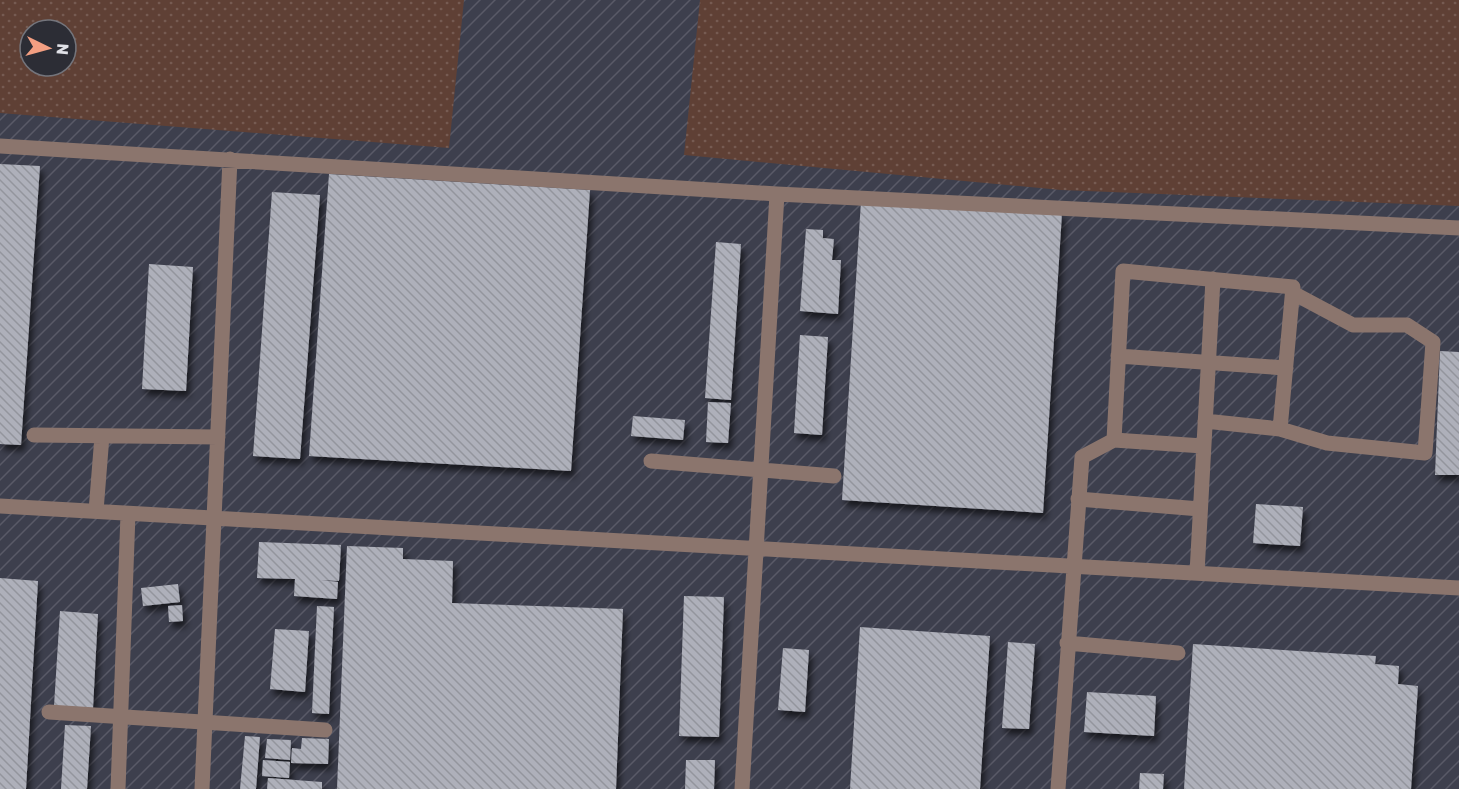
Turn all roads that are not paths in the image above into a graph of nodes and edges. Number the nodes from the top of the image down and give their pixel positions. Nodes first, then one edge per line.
1 (0, 146) edge
2 (230, 159) junction
3 (777, 194) junction
4 (1459, 228) edge
5 (1213, 279) junction
6 (1293, 294) junction
7 (1118, 356) junction
8 (1208, 364) junction
9 (1286, 368) junction
10 (1204, 422) junction
11 (1280, 429) junction
12 (34, 435) dead end
13 (102, 436) junction
14 (218, 436) junction
15 (1114, 440) junction
16 (1203, 446) junction
17 (651, 461) dead end
18 (760, 470) junction
19 (834, 476) dead end
20 (1078, 499) junction
21 (0, 506) edge
22 (1200, 509) junction
23 (96, 511) junction
24 (128, 514) junction
25 (214, 519) junction
26 (756, 549) junction
27 (1072, 566) junction
28 (1197, 573) junction
29 (1459, 588) edge
30 (1067, 643) junction
31 (1178, 653) dead end
32 (49, 712) dead end
33 (122, 716) junction
34 (207, 723) junction
35 (325, 730) dead end
36 (118, 789) edge
37 (202, 789) edge
38 (742, 789) edge
39 (1058, 789) edge

1 - 2 lane
2 - 3 lane
2 - 14 lane
3 - 4 lane
3 - 18 lane
5 - 6 lane
5 - 7 lane
5 - 8 lane
6 - 9 lane
6 - 11 lane
7 - 8 lane
7 - 15 lane
8 - 9 lane
8 - 10 lane
9 - 11 lane
10 - 11 lane
10 - 16 lane
12 - 13 lane
13 - 14 lane
13 - 23 lane
14 - 25 lane
15 - 16 lane
15 - 20 lane
16 - 22 lane
17 - 18 lane
18 - 19 lane
18 - 26 lane
20 - 22 lane
20 - 27 lane
21 - 23 lane
22 - 28 lane
23 - 24 lane
24 - 25 lane
24 - 33 lane
25 - 26 lane
25 - 34 lane
26 - 27 lane
26 - 38 lane
27 - 28 lane
27 - 30 lane
28 - 29 lane
30 - 31 lane
30 - 39 lane
32 - 33 lane
33 - 34 lane
33 - 36 lane
34 - 35 lane
34 - 37 lane

